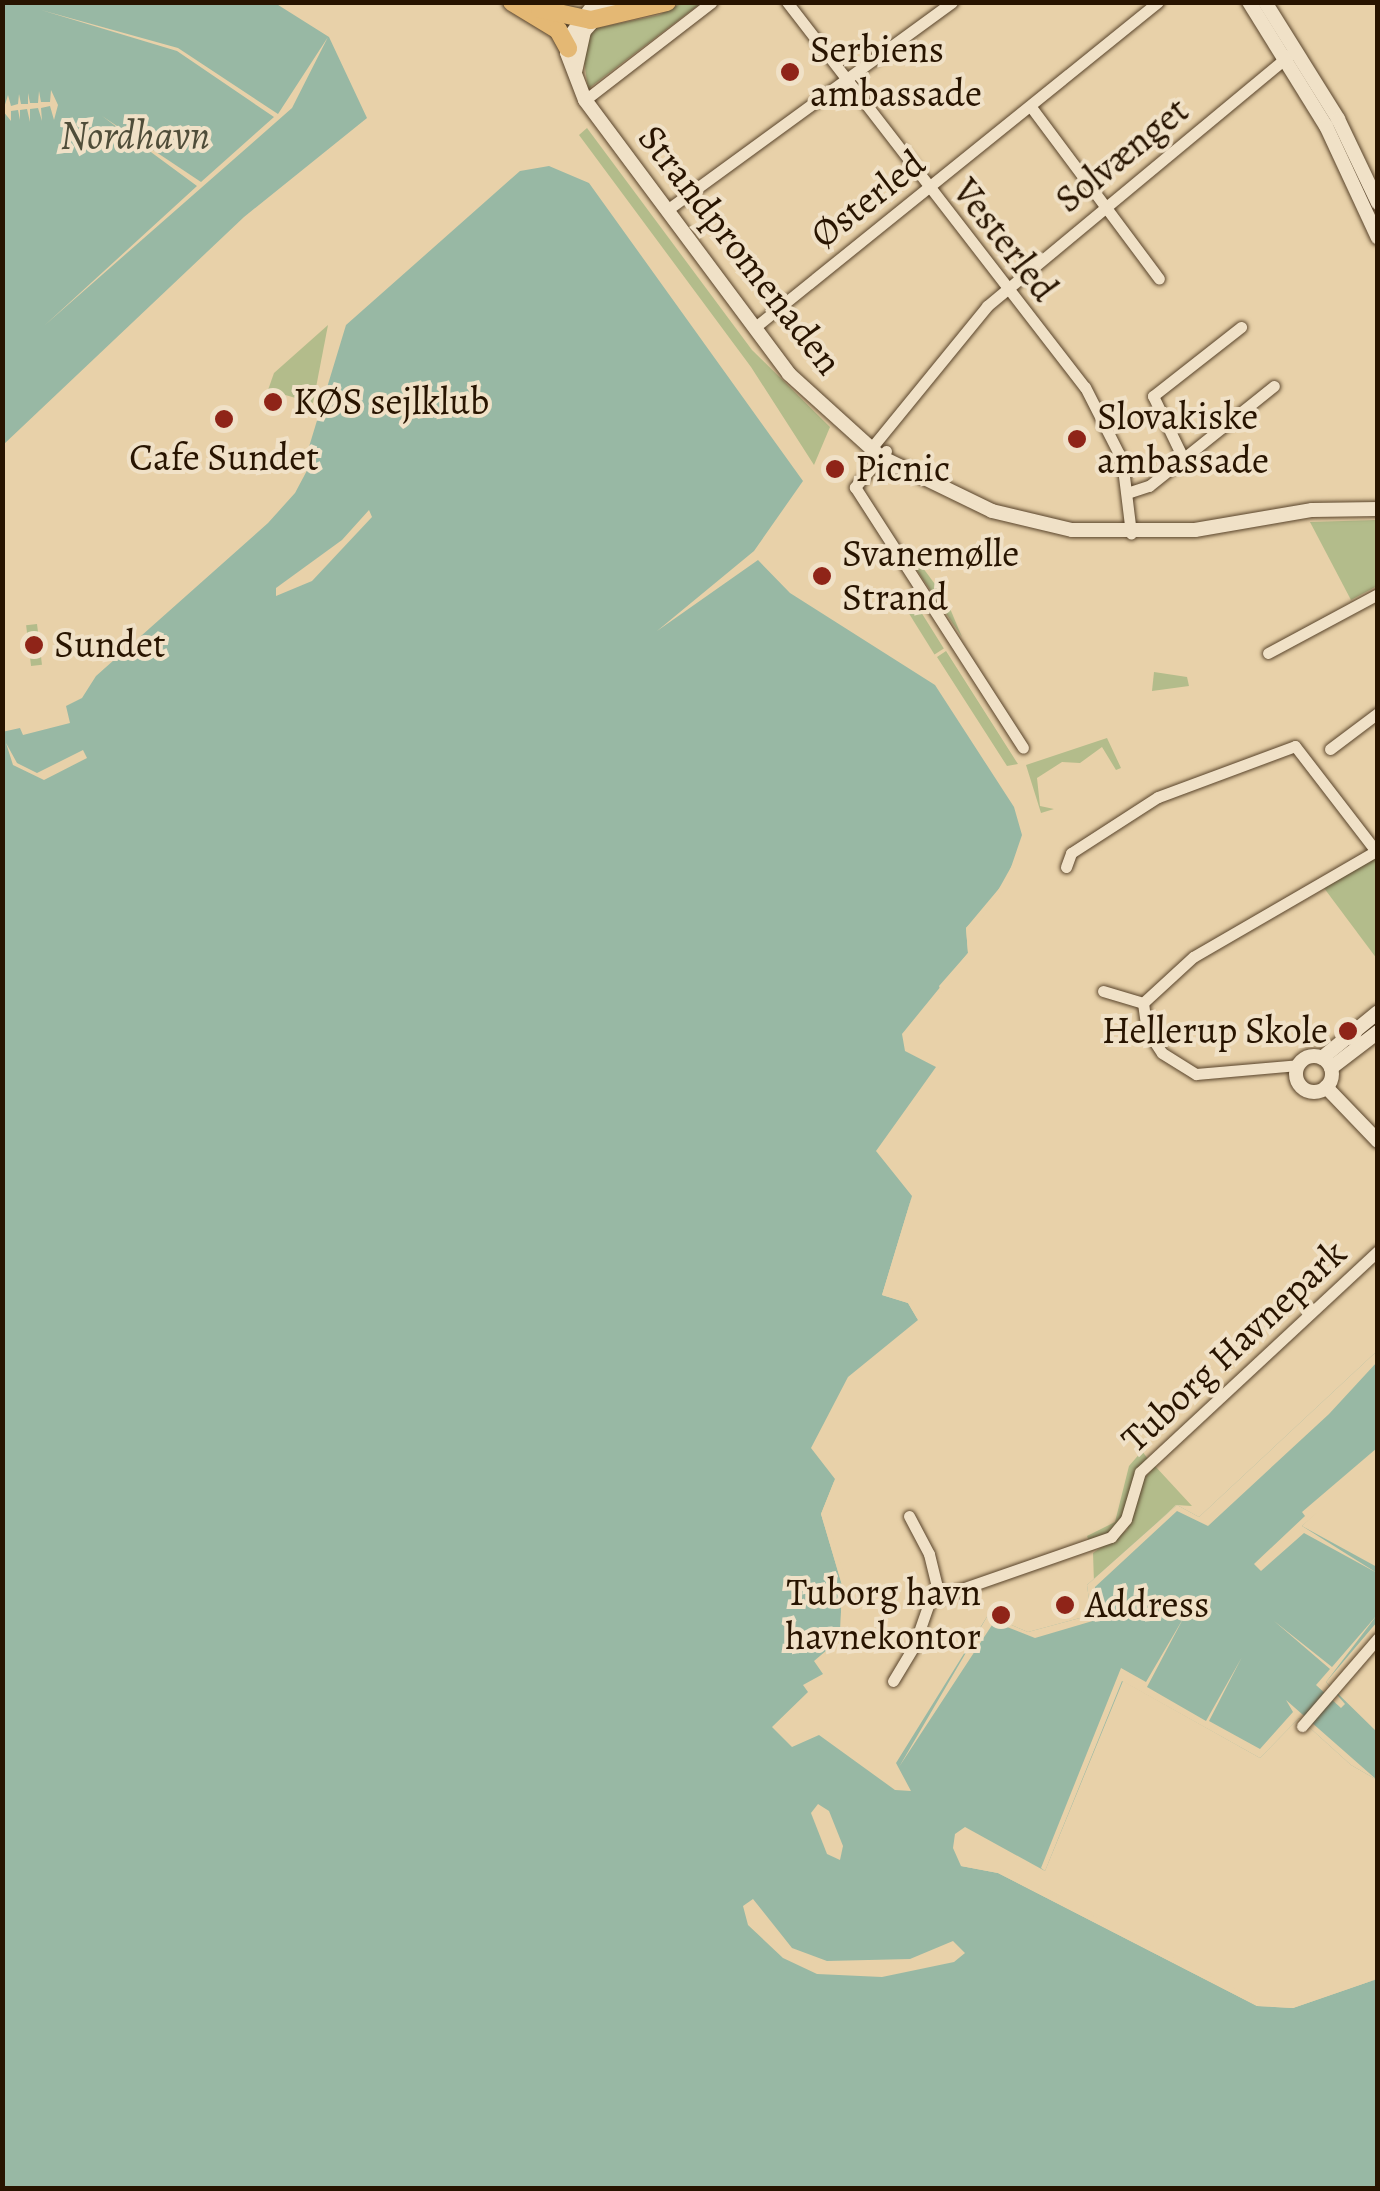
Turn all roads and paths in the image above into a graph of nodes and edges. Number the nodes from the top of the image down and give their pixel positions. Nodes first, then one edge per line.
1 (512, 2) edge
2 (520, 2) edge
3 (666, 2) edge
4 (712, 2) edge
5 (787, 2) edge
6 (952, 2) edge
7 (1158, 2) edge
8 (1250, 2) edge
9 (1265, 2) edge
10 (592, 10) edge
11 (568, 48) junction
12 (1290, 55) junction
13 (575, 78) junction
14 (849, 84) junction
15 (585, 100) junction
16 (1030, 107) junction
17 (928, 191) junction
18 (1378, 203) edge
19 (1106, 208) junction
20 (668, 210) junction
21 (1378, 238) edge
22 (1159, 279) dead end
23 (1005, 289) junction
24 (1241, 326) dead end
25 (754, 328) junction
26 (1274, 386) dead end
27 (880, 452) junction
28 (1183, 458) junction
29 (1130, 492) junction
30 (1378, 508) edge
31 (1131, 533) junction
32 (1378, 594) edge
33 (1268, 653) dead end
34 (1378, 713) edge
35 (1023, 748) dead end
36 (1330, 749) dead end
37 (1066, 866) dead end
38 (1102, 991) dead end
39 (1143, 1003) junction
40 (1378, 1012) edge
41 (1378, 1032) edge
42 (1326, 1063) junction
43 (1298, 1065) junction
44 (1326, 1087) junction
45 (1378, 1141) edge
46 (1378, 1251) edge
47 (908, 1516) dead end
48 (939, 1595) junction
49 (1378, 1638) edge
50 (892, 1681) dead end
51 (1302, 1726) dead end

1 - 11 main road
2 - 10 main road
3 - 10 main road
4 - 15 street
5 - 14 street, Vesterled
6 - 14 street
7 - 16 street, Østerled
8 - 12 street
9 - 12 street
10 - 11 street
10 - 13 street
11 - 13 street, Strandpromenaden
12 - 18 street
12 - 19 street, Solvænget
12 - 21 street
13 - 15 street, Strandpromenaden
14 - 17 street, Vesterled
14 - 20 street
15 - 20 street, Strandpromenaden
16 - 17 street, Østerled
16 - 19 street
17 - 23 street, Vesterled
17 - 25 street, Østerled
19 - 22 street
19 - 23 street, Solvænget
20 - 25 street, Strandpromenaden
23 - 27 street, Solvænget
23 - 29 street, Vesterled
24 - 28 street
25 - 27 street, Strandpromenaden
26 - 28 street
27 - 31 street, Strandpromenaden
27 - 35 street
28 - 29 street
29 - 31 street, Vesterled
30 - 31 street, Strandpromenaden
32 - 33 street
34 - 36 street
37 - 39 street
38 - 39 street
39 - 43 street
40 - 42 street
41 - 42 street
42 - 43 street
42 - 44 street
43 - 44 street
44 - 45 street
46 - 48 street, Tuborg Havnepark
47 - 48 street
48 - 50 street
49 - 51 street

